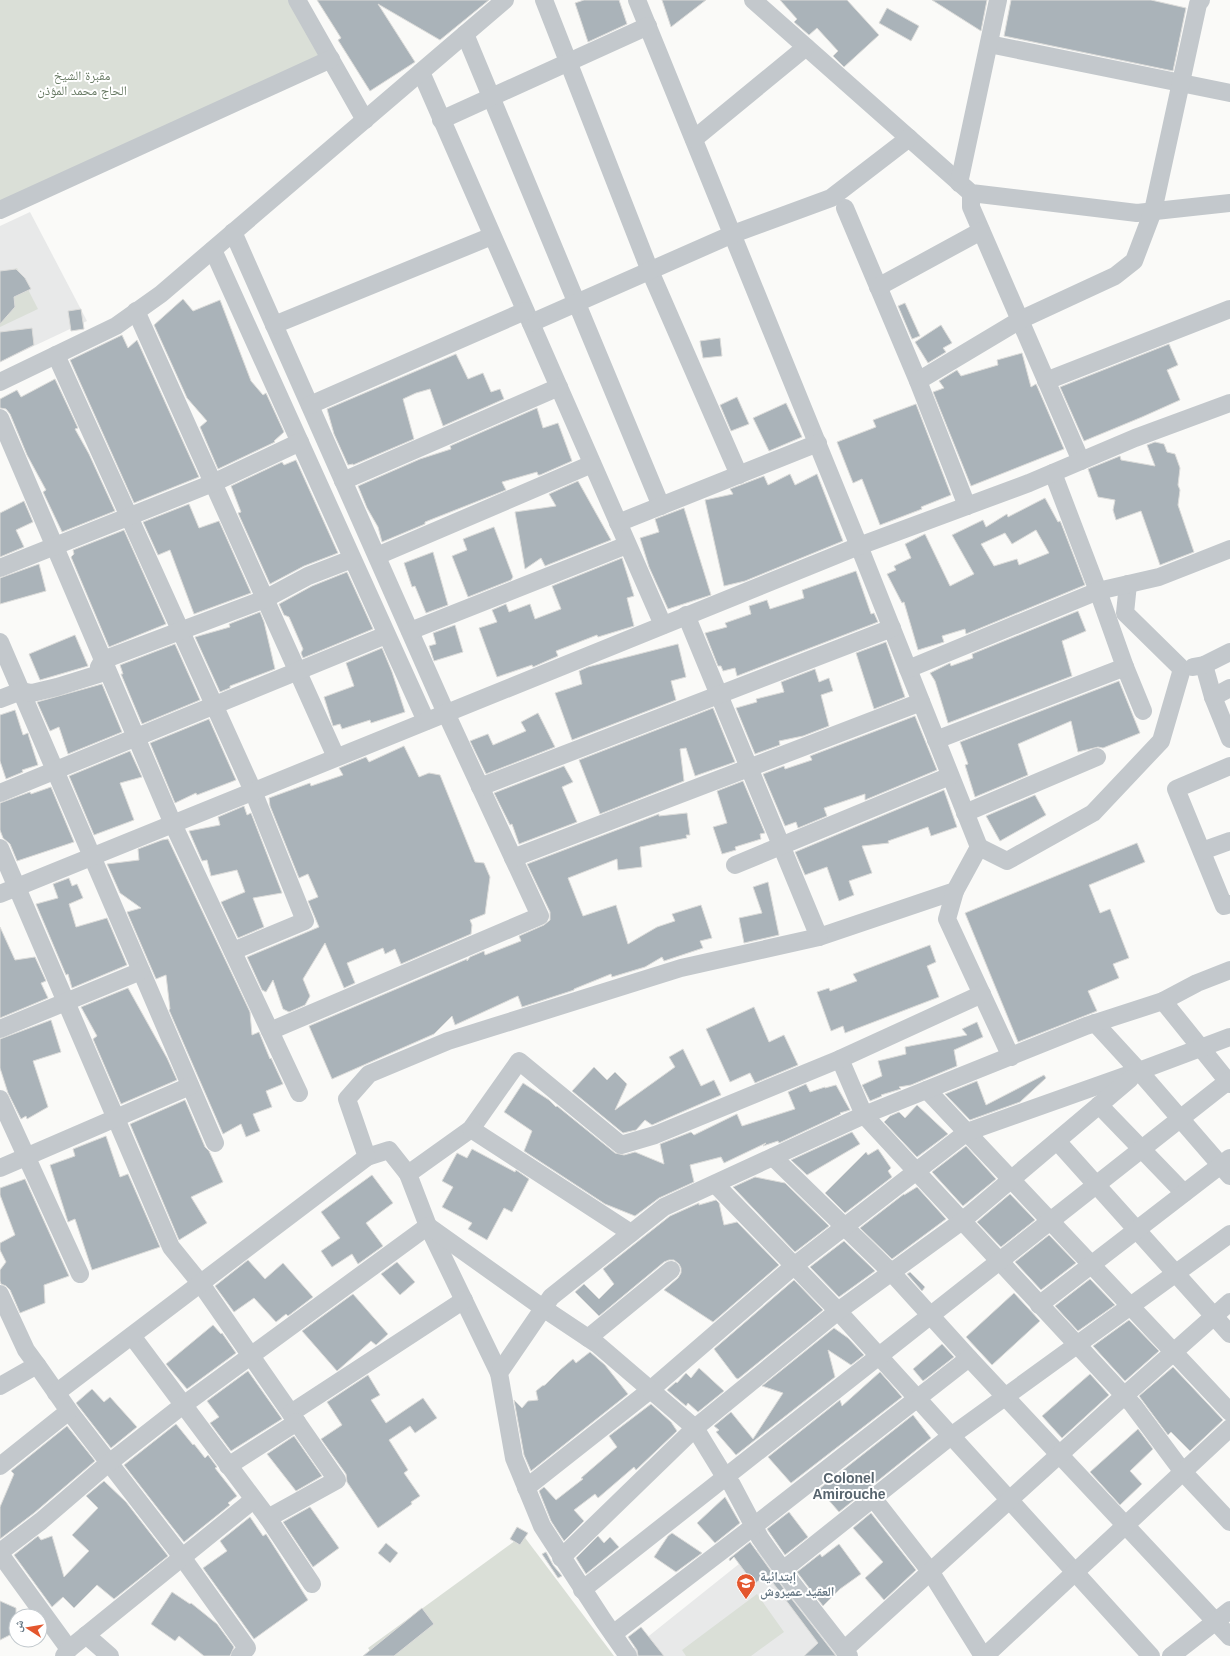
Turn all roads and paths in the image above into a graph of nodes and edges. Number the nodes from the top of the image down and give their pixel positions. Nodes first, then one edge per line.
1 (297, 0) edge
2 (505, 0) edge
3 (544, 0) edge
4 (637, 0) edge
5 (753, 0) edge
6 (998, 0) edge
7 (1201, 0) edge
8 (648, 26) junction
9 (465, 34) junction
10 (989, 44) junction
11 (806, 47) junction
12 (331, 59) junction
13 (568, 62) junction
14 (421, 72) junction
15 (1180, 83) junction
16 (1230, 93) edge
17 (491, 97) junction
18 (365, 120) junction
19 (441, 120) junction
20 (909, 138) junction
21 (694, 139) junction
22 (965, 188) junction
23 (1230, 203) edge
24 (845, 208) dead end
25 (0, 210) edge
26 (1153, 211) junction
27 (981, 231) junction
28 (233, 232) junction
29 (732, 234) junction
30 (492, 236) junction
31 (213, 250) junction
32 (650, 271) junction
33 (878, 287) junction
34 (577, 303) junction
35 (1230, 309) edge
36 (136, 311) junction
37 (528, 317) junction
38 (1020, 320) junction
39 (274, 325) junction
40 (56, 355) junction
41 (918, 381) junction
42 (1046, 381) junction
43 (0, 382) edge
44 (559, 388) junction
45 (1230, 402) edge
46 (310, 405) junction
47 (0, 418) edge
48 (300, 442) junction
49 (818, 444) junction
50 (1081, 461) junction
51 (592, 464) junction
52 (1052, 473) junction
53 (739, 475) junction
54 (343, 481) junction
55 (213, 483) junction
56 (661, 506) junction
57 (967, 506) junction
58 (129, 516) junction
59 (618, 523) junction
60 (628, 545) junction
61 (54, 546) junction
62 (859, 546) junction
63 (1230, 549) edge
64 (377, 556) junction
65 (352, 559) junction
66 (0, 568) edge
67 (1128, 584) junction
68 (1098, 591) junction
69 (265, 598) junction
70 (686, 615) junction
71 (663, 625) junction
72 (892, 628) junction
73 (180, 631) junction
74 (410, 631) junction
75 (386, 634) junction
76 (0, 642) edge
77 (1230, 652) edge
78 (103, 660) junction
79 (1204, 665) junction
80 (1125, 667) junction
81 (908, 669) junction
82 (1182, 669) junction
83 (298, 671) junction
84 (1230, 688) edge
85 (21, 691) junction
86 (719, 695) junction
87 (1213, 696) junction
88 (0, 699) edge
89 (921, 702) junction
90 (214, 705) junction
91 (1143, 711) dead end
92 (446, 713) junction
93 (426, 721) junction
94 (136, 737) junction
95 (1230, 739) edge
96 (936, 740) junction
97 (336, 757) junction
98 (1097, 757) dead end
99 (1230, 766) edge
100 (749, 768) junction
101 (55, 770) junction
102 (950, 776) junction
103 (480, 787) junction
104 (253, 791) junction
105 (0, 793) edge
106 (965, 813) junction
107 (173, 824) junction
108 (1230, 841) edge
109 (782, 846) junction
110 (0, 848) edge
111 (979, 848) junction
112 (1202, 851) junction
113 (92, 857) junction
114 (513, 858) junction
115 (735, 865) dead end
116 (17, 887) junction
117 (955, 891) junction
118 (0, 894) edge
119 (1230, 904) edge
120 (819, 937) junction
121 (233, 951) junction
122 (1230, 970) edge
123 (141, 972) junction
124 (982, 994) junction
125 (1164, 1001) junction
126 (66, 1002) junction
127 (1095, 1023) junction
128 (0, 1029) edge
129 (270, 1031) junction
130 (1230, 1037) edge
131 (1201, 1048) junction
132 (1010, 1056) junction
133 (840, 1059) junction
134 (1139, 1071) junction
135 (1229, 1083) edge
136 (190, 1086) junction
137 (927, 1090) junction
138 (299, 1093) dead end
139 (0, 1099) edge
140 (1099, 1105) junction
141 (864, 1115) junction
142 (116, 1118) junction
143 (1180, 1119) junction
144 (470, 1129) junction
145 (967, 1132) junction
146 (1057, 1141) junction
147 (215, 1143) dead end
148 (1142, 1149) junction
149 (26, 1157) junction
150 (368, 1157) junction
151 (773, 1157) junction
152 (1227, 1166) edge
153 (0, 1168) edge
154 (916, 1172) junction
155 (408, 1174) junction
156 (1011, 1179) junction
157 (715, 1184) junction
158 (1096, 1185) junction
159 (1184, 1193) junction
160 (962, 1221) junction
161 (1051, 1221) junction
162 (428, 1226) junction
163 (844, 1226) junction
164 (1137, 1230) junction
165 (631, 1233) junction
166 (1230, 1234) edge
167 (999, 1262) junction
168 (1092, 1264) junction
169 (795, 1265) junction
170 (671, 1270) dead end
171 (892, 1273) junction
172 (1176, 1273) junction
173 (80, 1274) dead end
174 (201, 1284) junction
175 (0, 1294) edge
176 (464, 1300) junction
177 (1230, 1302) edge
178 (1039, 1305) junction
179 (1131, 1306) junction
180 (543, 1308) junction
181 (838, 1310) junction
182 (930, 1316) junction
183 (1214, 1316) junction
184 (1230, 1334) edge
185 (132, 1336) junction
186 (588, 1338) junction
187 (1076, 1345) junction
188 (1174, 1352) junction
189 (251, 1356) junction
190 (879, 1356) junction
191 (968, 1358) junction
192 (36, 1365) junction
193 (499, 1373) junction
194 (0, 1386) edge
195 (649, 1390) junction
196 (56, 1394) junction
197 (1005, 1396) junction
198 (1124, 1396) junction
199 (917, 1398) junction
200 (183, 1406) junction
201 (69, 1411) junction
202 (1230, 1412) edge
203 (294, 1418) junction
204 (695, 1428) junction
205 (1230, 1428) edge
206 (951, 1436) junction
207 (1059, 1454) junction
208 (109, 1462) junction
209 (0, 1466) edge
210 (228, 1466) junction
211 (1183, 1472) junction
212 (725, 1477) junction
213 (526, 1488) junction
214 (873, 1498) junction
215 (1010, 1499) junction
216 (254, 1500) junction
217 (268, 1518) junction
218 (1230, 1522) edge
219 (1126, 1525) junction
220 (754, 1526) junction
221 (0, 1553) edge
222 (182, 1557) junction
223 (561, 1558) junction
224 (783, 1570) junction
225 (930, 1571) junction
226 (1076, 1571) junction
227 (312, 1584) dead end
228 (582, 1590) junction
229 (1230, 1610) edge
230 (1216, 1621) junction
231 (613, 1634) junction
232 (86, 1636) junction
233 (1230, 1637) edge
234 (66, 1653) edge
235 (846, 1653) edge
236 (110, 1656) edge
237 (240, 1656) edge
238 (628, 1656) edge
239 (984, 1656) edge
240 (1151, 1656) edge
241 (1171, 1656) edge

1 - 12 street
2 - 9 street
3 - 13 street
4 - 8 street
5 - 11 street
6 - 10 street
7 - 15 street
8 - 13 street
8 - 21 street
9 - 14 street
9 - 17 street
10 - 15 street
10 - 22 street
11 - 20 street
11 - 21 street
12 - 18 street
12 - 25 street
13 - 17 street
13 - 32 street
14 - 18 street
14 - 19 street
15 - 16 street
15 - 26 street
17 - 19 street
17 - 34 street
18 - 28 street
19 - 30 street
20 - 22 street
20 - 29 street
21 - 29 street
22 - 26 street
22 - 27 street
23 - 26 street
24 - 33 street
26 - 38 street
27 - 33 street
27 - 38 street
28 - 31 street
28 - 39 street
29 - 32 street
29 - 49 street
30 - 37 street
30 - 39 street
31 - 36 street
31 - 48 street
32 - 34 street
32 - 53 street
33 - 41 street
34 - 37 street
34 - 56 street
35 - 42 street
36 - 40 street
36 - 55 street
37 - 44 street
37 - 46 street
38 - 41 street
38 - 42 street
39 - 46 street
40 - 43 street
40 - 58 street
41 - 57 street
42 - 50 street
44 - 51 street
44 - 54 street
45 - 50 street
46 - 54 street
47 - 61 street
48 - 55 street
48 - 65 street
49 - 53 street
49 - 62 street
50 - 52 street
51 - 59 street
51 - 64 street
52 - 57 street
52 - 68 street
53 - 56 street
54 - 64 street
55 - 58 street
55 - 69 street
56 - 59 street
57 - 62 street
58 - 61 street
58 - 73 street
59 - 60 street
60 - 71 street
60 - 74 street
61 - 66 street
61 - 78 street
62 - 70 street
62 - 72 street
63 - 67 street
64 - 74 street
65 - 69 street
65 - 75 street
67 - 68 street
67 - 82 street
68 - 80 street
68 - 81 street
69 - 73 street
69 - 83 street
70 - 71 street
70 - 86 street
71 - 92 street
72 - 81 street
72 - 86 street
73 - 78 street
73 - 90 street
74 - 92 street
75 - 83 street
75 - 93 street
76 - 85 street
77 - 79 street
78 - 85 street
78 - 94 street
79 - 82 street
79 - 87 street
80 - 91 street
80 - 96 street
81 - 89 street
82 - 111 street
83 - 90 street
83 - 97 street
84 - 87 street
85 - 88 street
85 - 101 street
86 - 100 street
86 - 103 street
87 - 95 street
89 - 96 street
89 - 100 street
90 - 94 street
90 - 104 street
92 - 93 street
92 - 103 street
93 - 97 street
94 - 101 street
94 - 107 street
96 - 102 street
97 - 104 street
98 - 106 street
99 - 112 street
100 - 109 street
100 - 114 street
101 - 105 street
101 - 113 street
102 - 106 street
102 - 109 street
103 - 114 street
104 - 107 street
104 - 121 street
106 - 111 street
107 - 113 street
107 - 121 street
108 - 112 street
109 - 115 street
109 - 120 street
110 - 116 street
111 - 117 street
112 - 119 street
113 - 116 street
113 - 123 street
114 - 129 street
116 - 118 street
116 - 126 street
117 - 120 street
117 - 124 street
120 - 150 street
121 - 129 street
122 - 125 street
123 - 126 street
123 - 136 street
124 - 132 street
124 - 133 street
125 - 127 street
125 - 131 street
126 - 128 street
126 - 142 street
127 - 132 street
127 - 134 street
129 - 138 street
130 - 131 street
131 - 134 street
131 - 135 street
132 - 137 street
133 - 141 street
133 - 144 street
134 - 140 street
134 - 143 street
134 - 145 street
135 - 143 street
136 - 142 street
136 - 147 street
137 - 141 street
137 - 145 street
139 - 149 street
140 - 146 street
140 - 148 street
141 - 151 street
141 - 154 street
142 - 149 street
142 - 174 street
143 - 148 street
143 - 152 street
144 - 155 street
144 - 165 street
145 - 154 street
145 - 156 street
146 - 156 street
146 - 158 street
148 - 158 street
148 - 159 street
149 - 153 street
149 - 173 street
150 - 155 street
150 - 174 street
151 - 157 street
151 - 163 street
152 - 159 street
154 - 160 street
154 - 163 street
155 - 162 street
156 - 160 street
156 - 161 street
157 - 165 street
157 - 169 street
158 - 161 street
158 - 164 street
159 - 164 street
160 - 167 street
160 - 171 street
161 - 167 street
161 - 168 street
162 - 176 street
162 - 180 street
162 - 189 street
163 - 169 street
163 - 171 street
164 - 168 street
164 - 172 street
165 - 180 street
166 - 172 street
167 - 178 street
167 - 182 street
168 - 178 street
168 - 179 street
169 - 181 street
169 - 195 street
170 - 186 street
171 - 181 street
171 - 182 street
172 - 179 street
172 - 183 street
174 - 185 street
174 - 189 street
175 - 192 street
176 - 193 street
176 - 203 street
177 - 183 street
178 - 187 street
179 - 187 street
179 - 188 street
180 - 186 street
180 - 193 street
181 - 190 street
181 - 204 street
182 - 190 street
182 - 191 street
183 - 184 street
183 - 188 street
185 - 196 street
185 - 200 street
186 - 195 street
187 - 197 street
187 - 198 street
188 - 198 street
188 - 202 street
189 - 200 street
189 - 203 street
190 - 199 street
190 - 212 street
191 - 197 street
191 - 199 street
192 - 194 street
192 - 196 street
193 - 213 street
195 - 204 street
195 - 213 street
196 - 201 street
197 - 206 street
197 - 207 street
198 - 207 street
198 - 211 street
199 - 206 street
199 - 220 street
200 - 208 street
200 - 210 street
201 - 208 street
201 - 209 street
203 - 210 street
203 - 217 street
204 - 212 street
204 - 223 street
205 - 211 street
206 - 214 street
206 - 215 street
207 - 215 street
207 - 219 street
208 - 221 street
208 - 222 street
210 - 216 street
211 - 218 street
211 - 219 street
212 - 220 street
212 - 228 street
213 - 223 street
214 - 224 street
214 - 225 street
215 - 225 street
215 - 226 street
216 - 217 street
216 - 222 street
217 - 227 street
219 - 226 street
219 - 230 street
220 - 224 street
220 - 231 street
221 - 234 street
222 - 232 street
222 - 237 street
223 - 228 street
224 - 235 street
225 - 235 street
225 - 239 street
226 - 239 street
226 - 240 street
228 - 231 street
229 - 230 street
230 - 233 street
230 - 241 street
231 - 238 street
232 - 234 street
232 - 236 street

